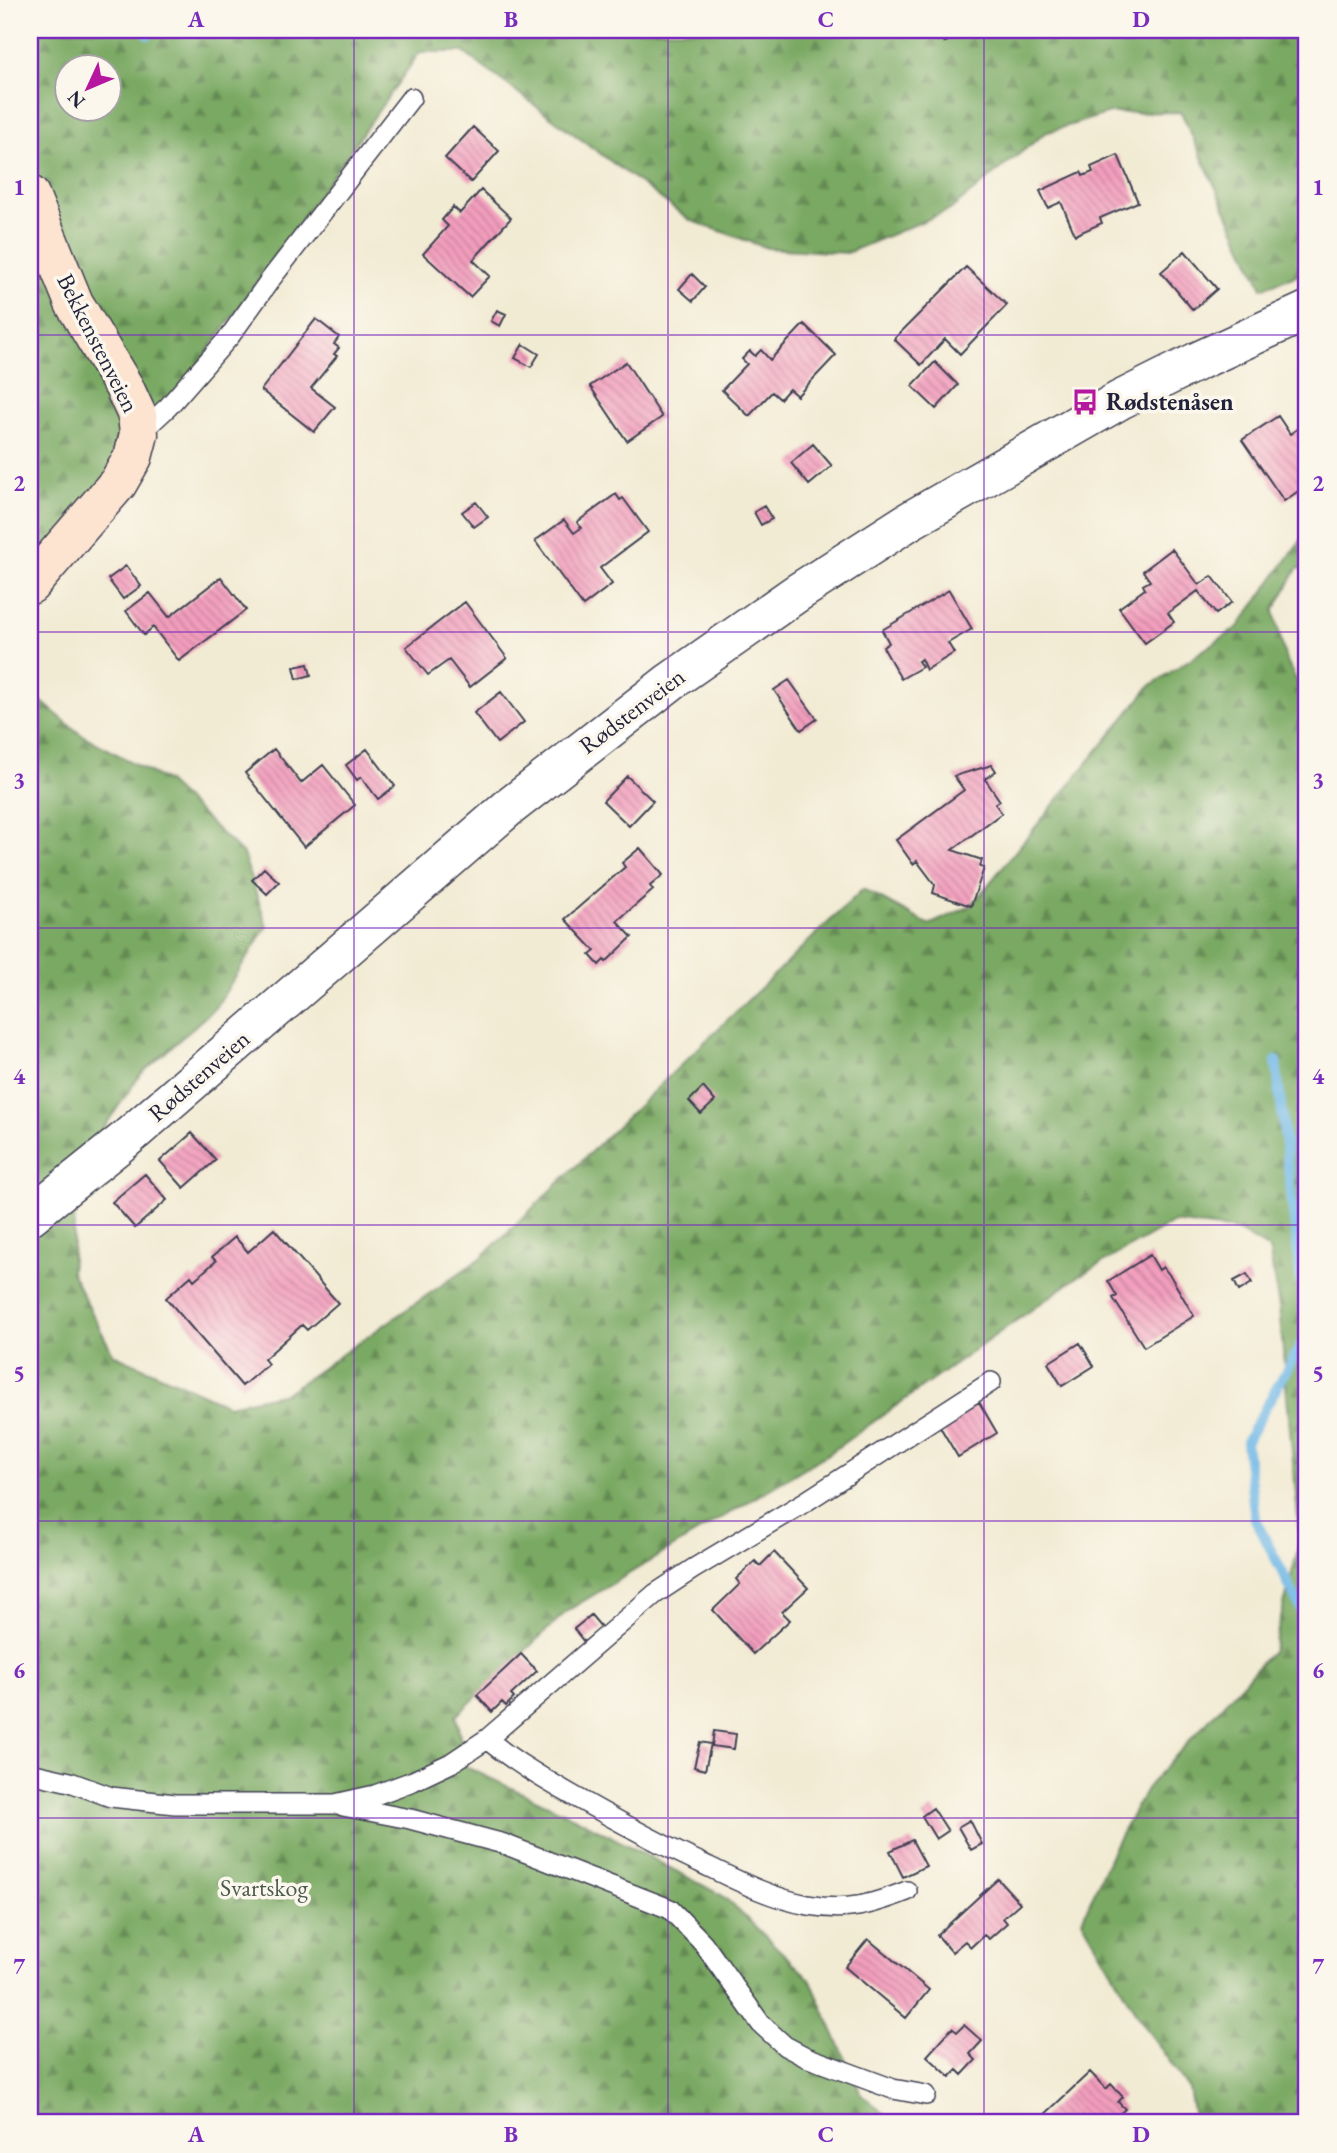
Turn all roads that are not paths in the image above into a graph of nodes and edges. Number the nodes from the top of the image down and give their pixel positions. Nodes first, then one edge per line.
1 (411, 98) dead end
2 (30, 195) edge
3 (1307, 311) edge
4 (139, 434) junction
5 (30, 585) edge
6 (30, 1216) edge
7 (991, 1382) dead end
8 (487, 1739) junction
9 (30, 1773) edge
10 (335, 1804) junction
11 (907, 1891) dead end
12 (926, 2095) dead end

1 - 4 lane
2 - 4 main road, Bekkenstenveien
3 - 6 street, Rødstenveien
4 - 5 main road, Bekkenstenveien
7 - 8 lane
8 - 10 lane
8 - 11 lane
9 - 10 lane
10 - 12 lane

